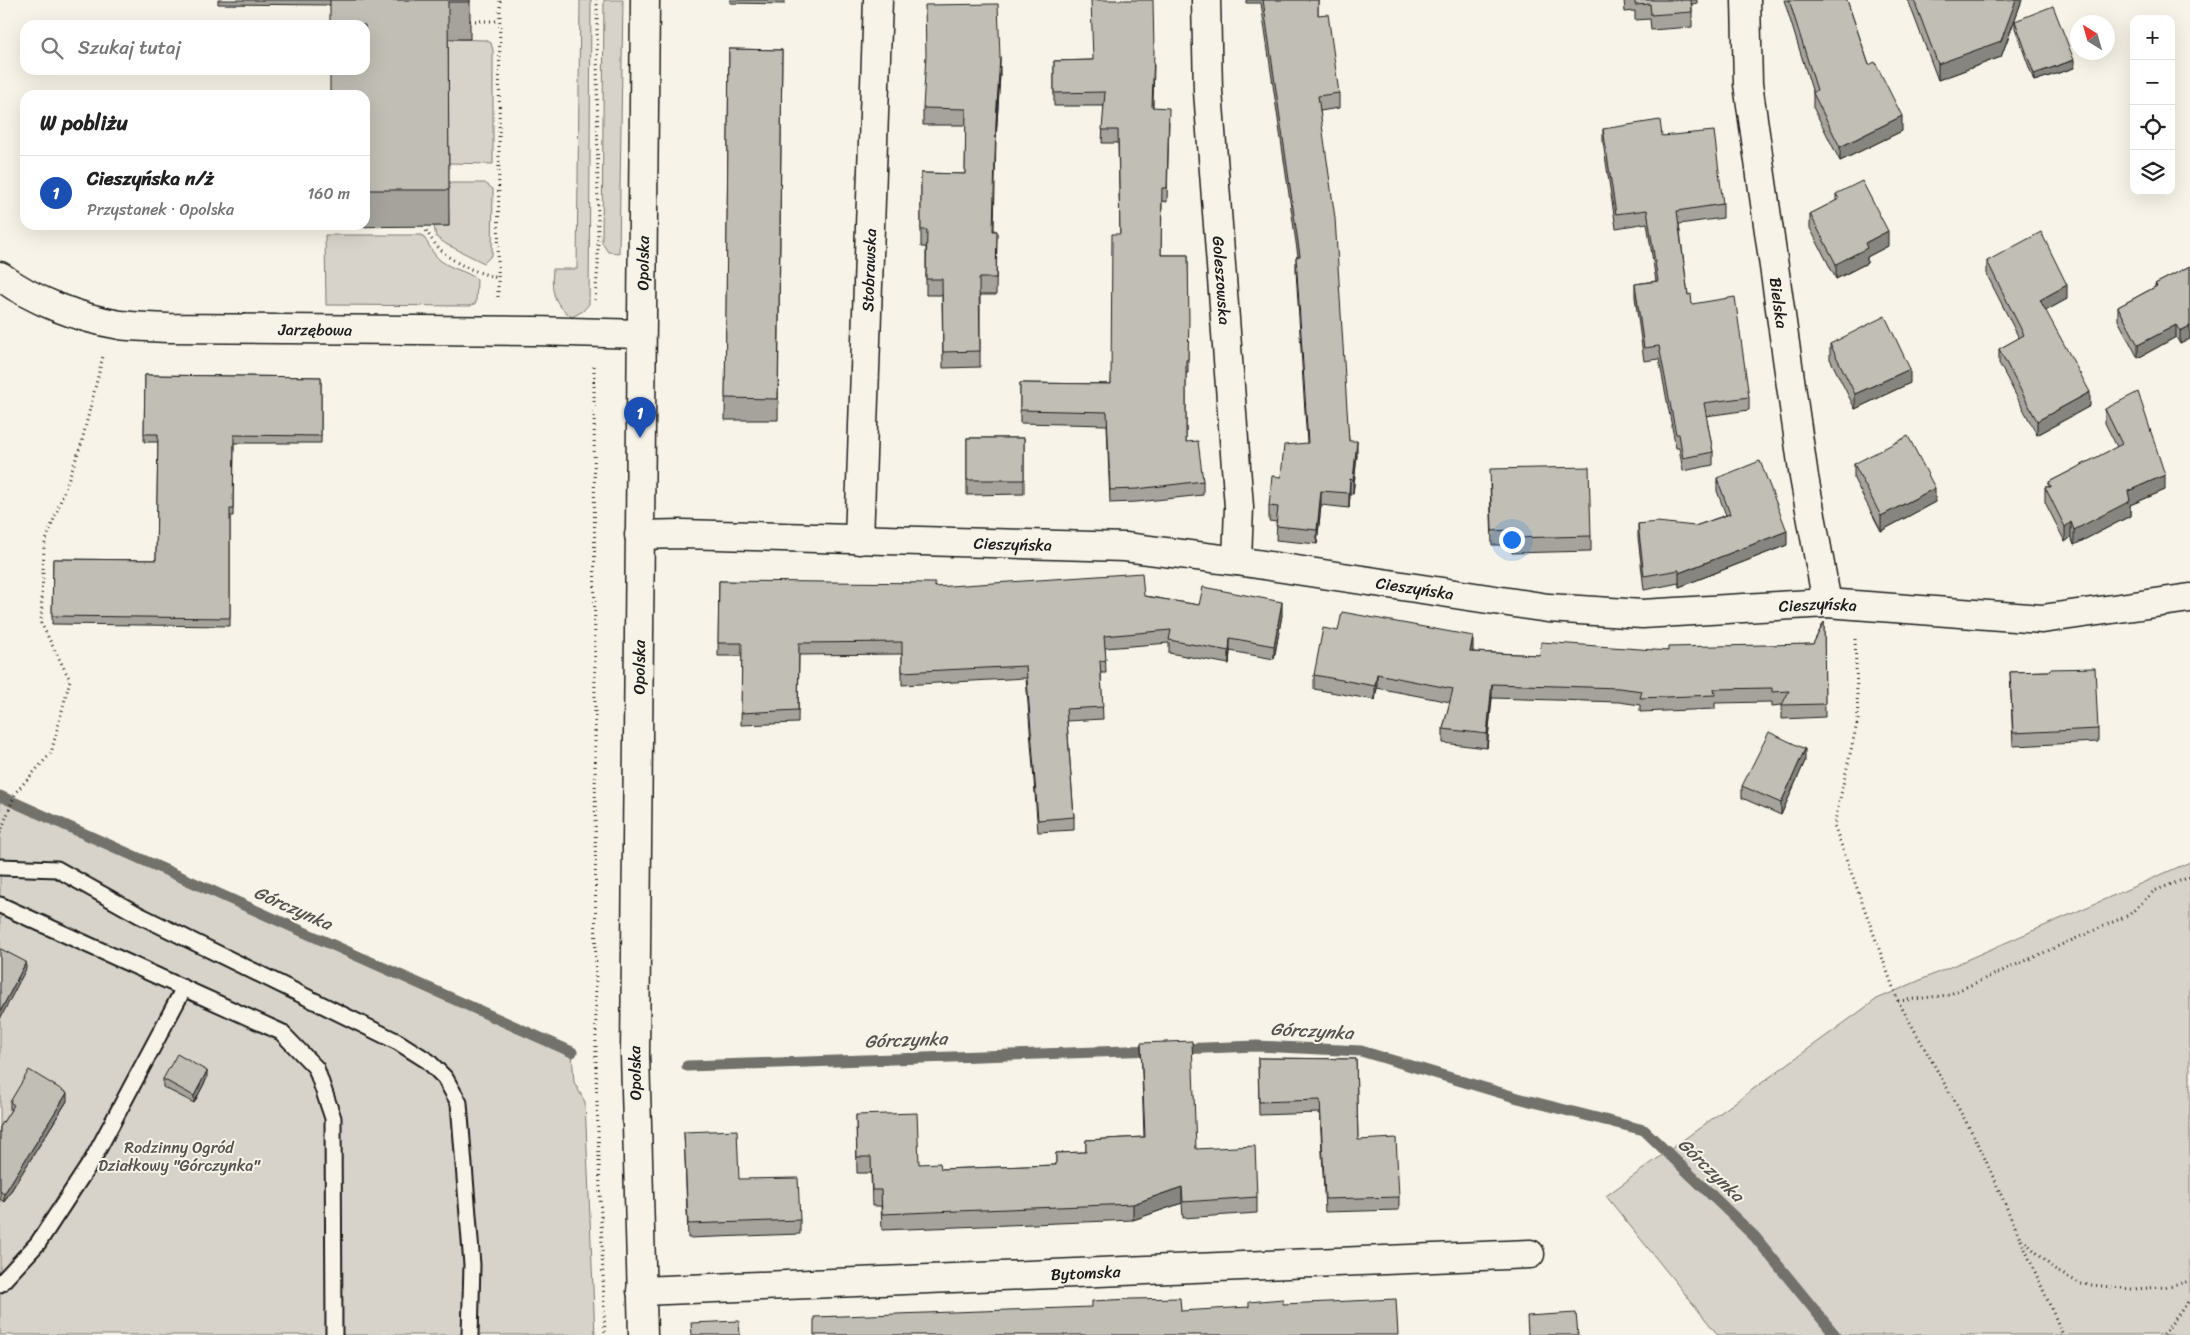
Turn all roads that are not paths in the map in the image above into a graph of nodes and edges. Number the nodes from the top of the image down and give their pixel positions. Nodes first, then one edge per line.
1 (645, 0) edge
2 (878, 0) edge
3 (1206, 0) edge
4 (1746, 0) edge
5 (0, 276) edge
6 (642, 334) junction
7 (639, 535) junction
8 (860, 540) junction
9 (1237, 562) junction
10 (2190, 598) edge
11 (1827, 603) junction
12 (0, 867) edge
13 (0, 905) edge
14 (184, 988) junction
15 (1530, 1254) dead end
16 (0, 1284) edge
17 (641, 1291) junction
18 (334, 1335) edge
19 (470, 1335) edge
20 (643, 1335) edge

1 - 6 street, Opolska
2 - 8 street, Stobrawska
3 - 9 street, Goleszowska
4 - 11 street, Bielska
5 - 6 street, Jarzębowa
6 - 7 street, Opolska
7 - 8 street, Cieszyńska
7 - 17 street, Opolska
8 - 9 street, Cieszyńska
9 - 11 street, Cieszyńska
10 - 11 street, Cieszyńska
12 - 19 lane
13 - 14 lane
14 - 16 lane
14 - 18 lane
15 - 17 street, Bytomska
17 - 20 street, Opolska

